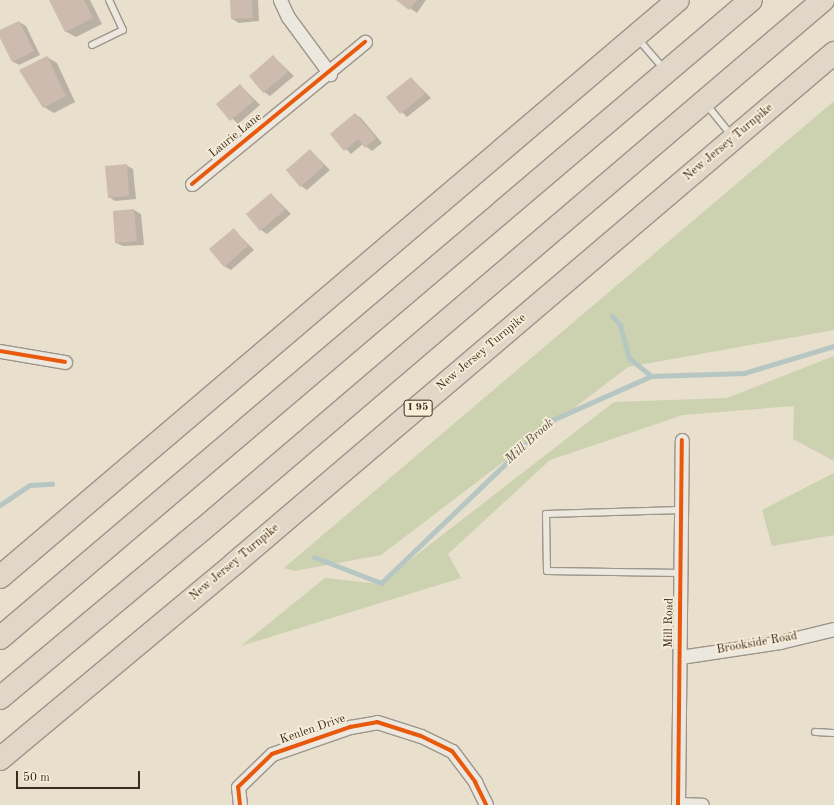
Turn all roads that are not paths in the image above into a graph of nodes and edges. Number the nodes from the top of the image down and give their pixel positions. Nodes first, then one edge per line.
1 (109, 0) edge
2 (280, 0) edge
3 (678, 0) edge
4 (751, 0) edge
5 (823, 0) edge
6 (636, 36) junction
7 (365, 42) dead end
8 (92, 45) dead end
9 (834, 53) edge
10 (666, 72) junction
11 (330, 74) junction
12 (704, 102) junction
13 (734, 138) junction
14 (192, 184) dead end
15 (0, 351) edge
16 (65, 362) dead end
17 (682, 440) dead end
18 (681, 510) junction
19 (681, 573) junction
20 (0, 577) edge
21 (834, 630) edge
22 (0, 638) edge
23 (680, 657) junction
24 (0, 698) edge
25 (815, 732) dead end
26 (834, 733) edge
27 (0, 759) edge
28 (678, 804) edge
29 (240, 805) edge
30 (486, 805) edge
31 (702, 805) edge

1 - 8 lane
2 - 11 street
3 - 6 highway
4 - 10 highway
5 - 12 highway
6 - 10 lane
6 - 20 highway
7 - 11 street, Laurie Lane
9 - 13 highway, New Jersey Turnpike / I 95
10 - 22 highway
11 - 14 street, Laurie Lane
12 - 13 lane
12 - 24 highway
13 - 27 highway, New Jersey Turnpike / I 95
15 - 16 street
17 - 18 street, Mill Road
18 - 19 street, Mill Road
18 - 19 lane
19 - 23 street, Mill Road
21 - 23 street, Brookside Road
23 - 28 street, Mill Road
25 - 26 lane
28 - 31 street
29 - 30 street, Kenlen Drive

